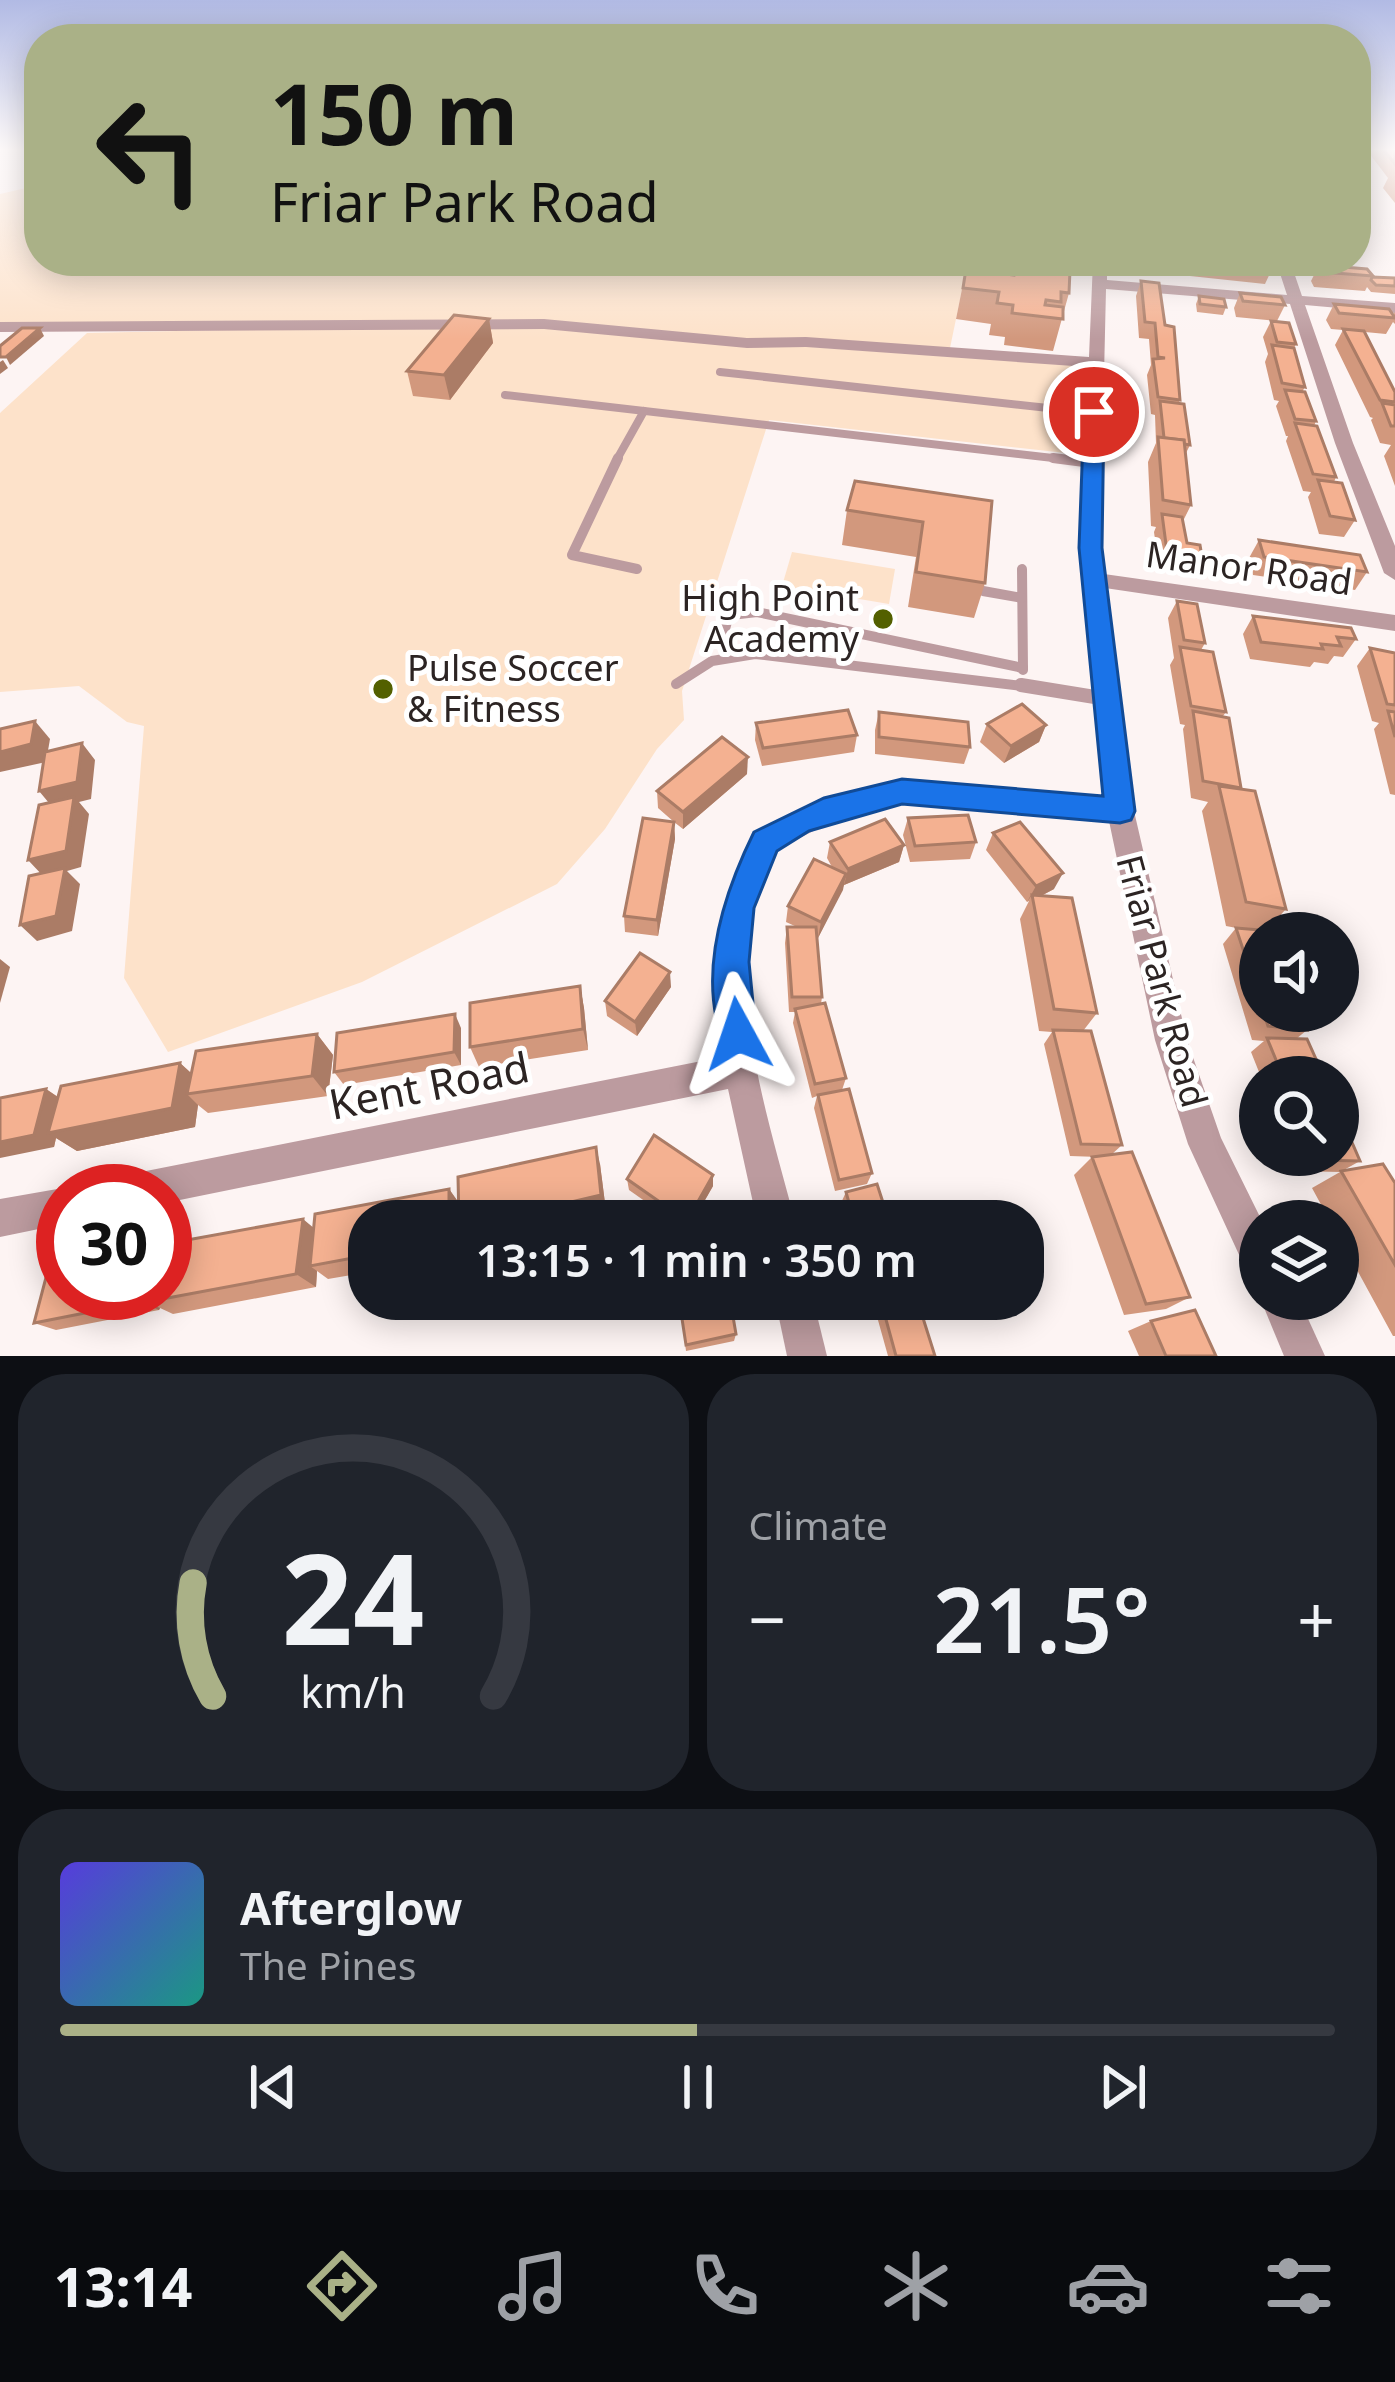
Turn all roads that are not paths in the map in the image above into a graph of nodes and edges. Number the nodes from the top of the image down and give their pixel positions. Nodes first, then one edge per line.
1 (1012, 276) edge
2 (1100, 276) edge
3 (1127, 276) edge
4 (1289, 276) edge
5 (1011, 280) edge
6 (1298, 301) junction
7 (1395, 308) edge
8 (0, 327) edge
9 (1097, 363) junction
10 (720, 372) dead end
11 (505, 395) dead end
12 (644, 411) junction
13 (1094, 412) junction
14 (1092, 463) junction
15 (637, 569) dead end
16 (1022, 569) dead end
17 (1395, 573) edge
18 (1093, 579) junction
19 (983, 591) edge
20 (1022, 598) junction
21 (1395, 623) edge
22 (732, 654) junction
23 (1023, 668) junction
24 (676, 684) dead end
25 (1022, 685) junction
26 (1108, 699) junction
27 (1120, 811) junction
28 (741, 1070) junction
29 (192, 1180) edge
30 (771, 1200) edge
31 (36, 1211) edge
32 (1239, 1214) edge
33 (0, 1218) edge
34 (799, 1320) edge
35 (1289, 1320) edge
36 (807, 1356) edge
37 (1305, 1356) edge

1 - 5 lane
2 - 9 street, Friar Park Road
3 - 6 street
4 - 6 street
6 - 7 street
6 - 17 street
8 - 9 street
9 - 13 street, Friar Park Road
10 - 13 lane
11 - 12 lane
12 - 14 lane
12 - 15 lane
13 - 14 street, Friar Park Road
14 - 18 street, Friar Park Road
16 - 20 lane
18 - 21 street, Manor Road
18 - 26 street, Friar Park Road
19 - 20 lane
20 - 23 lane
22 - 23 lane
22 - 24 lane
22 - 25 lane
23 - 25 lane
25 - 26 lane
26 - 27 street, Friar Park Road
27 - 28 street
27 - 32 street, Friar Park Road
28 - 29 street, Kent Road
28 - 30 street
31 - 33 street
34 - 36 street
35 - 37 street

